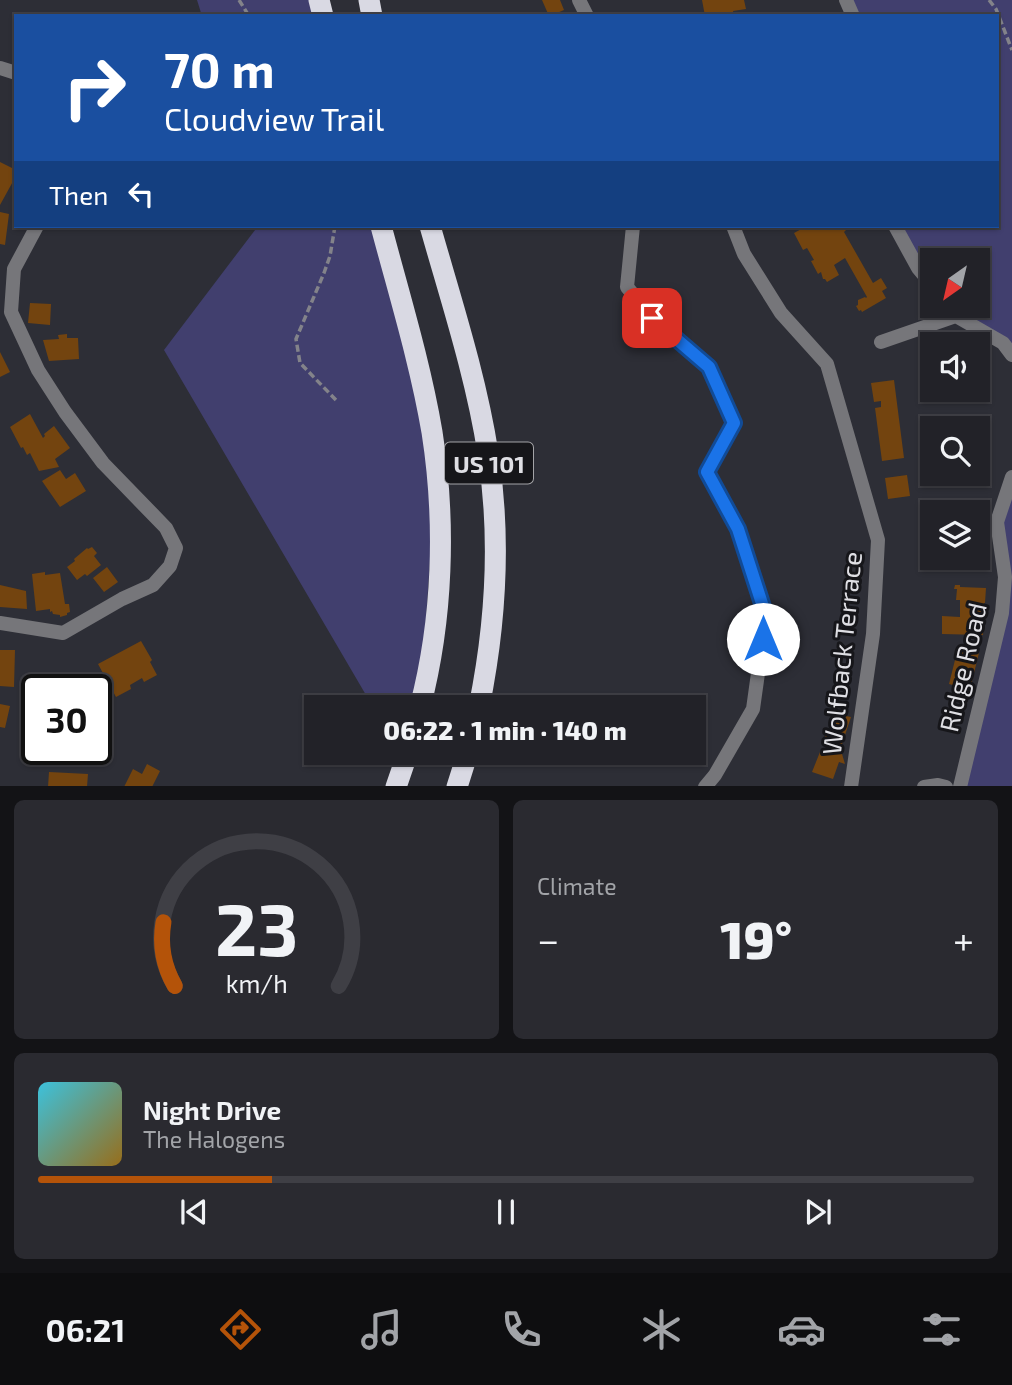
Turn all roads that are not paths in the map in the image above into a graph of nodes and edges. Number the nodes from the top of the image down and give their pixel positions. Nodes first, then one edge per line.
1 (36, 228) edge
2 (382, 228) edge
3 (431, 228) edge
4 (633, 228) edge
5 (734, 228) edge
6 (896, 228) edge
7 (920, 270) edge
8 (936, 318) edge
9 (963, 318) edge
10 (880, 342) dead end
11 (1012, 355) edge
12 (1012, 477) edge
13 (0, 623) edge
14 (422, 695) edge
15 (481, 695) edge
16 (464, 765) edge
17 (457, 786) edge
18 (705, 786) edge
19 (851, 786) edge
20 (924, 786) edge
21 (946, 786) edge
22 (960, 786) edge

1 - 13 street
2 - 14 highway, US 101
3 - 15 highway, US 101
4 - 18 street
5 - 19 street, Wolfback Terrace
6 - 7 street
8 - 10 street
9 - 11 street
12 - 22 street, Ridge Road
16 - 17 highway
20 - 21 street

